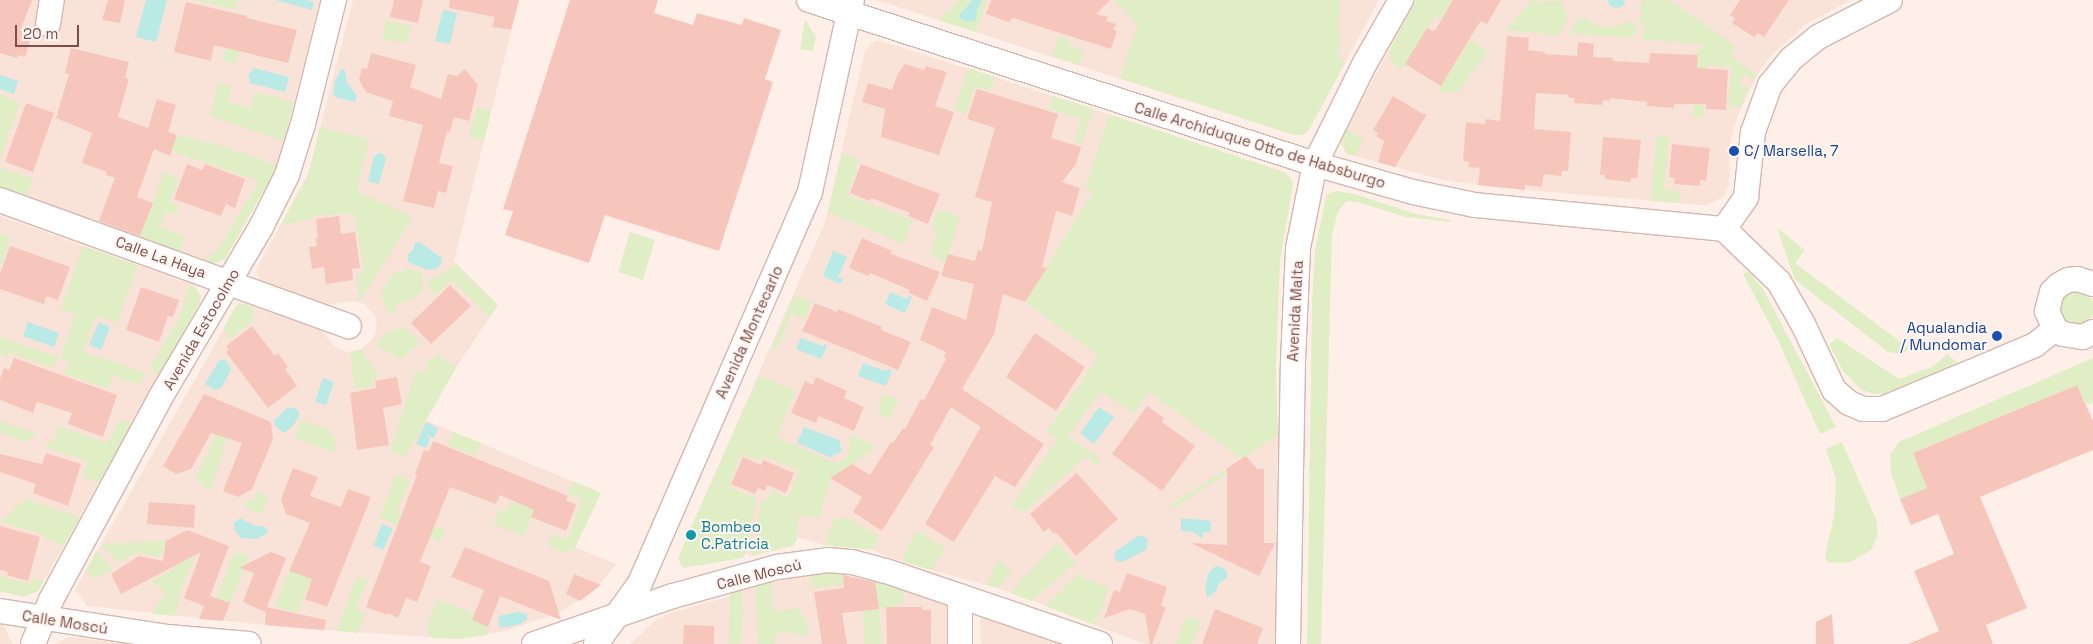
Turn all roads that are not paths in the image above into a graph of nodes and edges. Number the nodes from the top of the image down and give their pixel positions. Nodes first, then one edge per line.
1 (52, 0) edge
2 (334, 0) edge
3 (809, 0) edge
4 (1400, 0) edge
5 (1890, 0) edge
6 (851, 6) edge
7 (48, 24) dead end
8 (1315, 164) junction
9 (0, 200) edge
10 (1724, 229) junction
11 (228, 282) junction
12 (2093, 284) edge
13 (349, 326) dead end
14 (2056, 328) junction
15 (2093, 332) edge
16 (960, 596) junction
17 (0, 612) edge
18 (616, 615) junction
19 (42, 619) junction
20 (33, 644) edge
21 (249, 644) edge
22 (534, 644) edge
23 (596, 644) edge
24 (960, 644) edge
25 (1100, 644) edge
26 (1288, 644) edge

1 - 7 street
2 - 11 street, Avenida Estocolmo
3 - 6 street, Calle Archiduque Otto de Habsburgo
4 - 8 street, Avenida Malta
5 - 10 street
6 - 8 street, Calle Archiduque Otto de Habsburgo
6 - 18 street, Avenida Montecarlo
8 - 10 street, Calle Archiduque Otto de Habsburgo
8 - 26 street, Avenida Malta
9 - 11 street, Calle La Haya
10 - 14 street
11 - 13 street, Calle La Haya
11 - 19 street, Avenida Estocolmo
12 - 14 street
14 - 15 street
16 - 18 street, Calle Moscú
16 - 24 street
16 - 25 street, Calle Moscú
17 - 19 street, Calle Moscú
18 - 22 street, Calle Moscú
18 - 23 street, Avenida Montecarlo
19 - 20 street, Avenida Estocolmo
19 - 21 street, Calle Moscú

